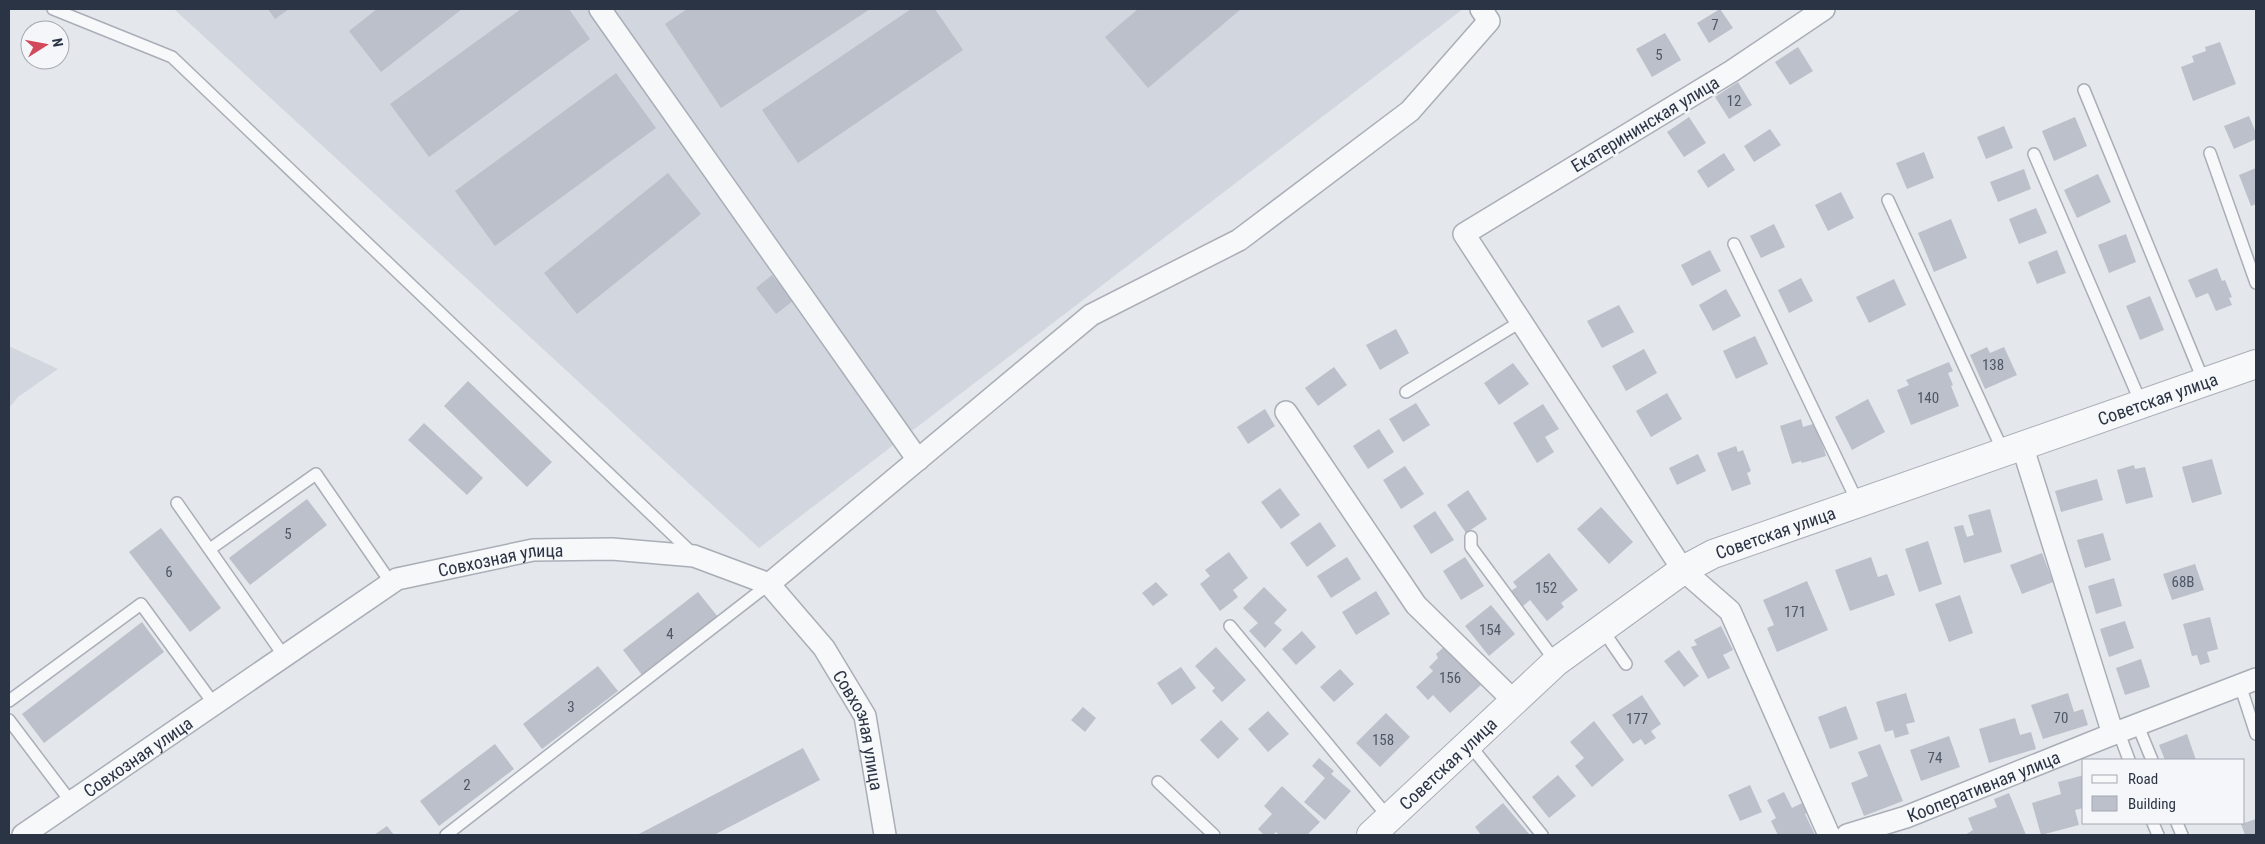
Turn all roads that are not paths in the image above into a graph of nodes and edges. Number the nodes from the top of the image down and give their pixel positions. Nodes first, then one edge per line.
1 (53, 9) edge
2 (600, 9) edge
3 (1824, 9) edge
4 (1490, 13) edge
5 (2084, 90) dead end
6 (2210, 153) dead end
7 (2034, 154) dead end
8 (1888, 200) dead end
9 (1734, 244) dead end
10 (2256, 283) edge
11 (1520, 322) junction
12 (2256, 364) edge
13 (2204, 382) junction
14 (1406, 392) dead end
15 (2141, 403) junction
16 (1286, 412) dead end
17 (2012, 448) junction
18 (918, 460) junction
19 (177, 502) dead end
20 (1858, 503) junction
21 (1471, 537) dead end
22 (210, 550) junction
23 (694, 556) junction
24 (1683, 570) junction
25 (391, 583) junction
26 (769, 584) junction
27 (1230, 626) dead end
28 (1602, 629) junction
29 (284, 656) junction
30 (1556, 662) junction
31 (1626, 664) dead end
32 (2248, 682) edge
33 (9, 701) edge
34 (1514, 701) junction
35 (214, 704) junction
36 (9, 720) edge
37 (2123, 731) junction
38 (2256, 734) edge
39 (1469, 744) junction
40 (2129, 759) edge
41 (2151, 759) edge
42 (1158, 782) dead end
43 (71, 802) junction
44 (1380, 827) edge
45 (23, 835) edge
46 (446, 835) edge
47 (885, 835) edge
48 (1214, 835) edge
49 (1542, 835) edge
50 (1829, 835) edge
51 (1848, 835) edge

1 - 23 lane
2 - 18 street
3 - 11 street, Екатерининская улица
4 - 18 street
5 - 13 lane
6 - 10 lane
7 - 15 lane
8 - 17 lane
9 - 20 lane
11 - 14 lane
11 - 24 street
12 - 13 street, Советская улица
13 - 15 street, Советская улица
15 - 17 street, Советская улица
16 - 34 street
17 - 20 street, Советская улица
17 - 37 street
18 - 26 street
19 - 22 lane
20 - 24 street, Советская улица
21 - 30 lane
22 - 25 lane
22 - 29 lane
23 - 25 street, Совхозная улица
23 - 26 street, Совхозная улица
24 - 28 street, Советская улица
24 - 50 street
25 - 29 street, Совхозная улица
26 - 46 lane
26 - 47 street, Совхозная улица
27 - 44 lane
28 - 30 street, Советская улица
28 - 31 lane
29 - 35 street, Совхозная улица
30 - 34 street, Советская улица
32 - 37 street, Кооперативная улица
32 - 38 lane
33 - 35 lane
34 - 39 street, Советская улица
35 - 43 street, Совхозная улица
36 - 43 lane
37 - 40 lane
37 - 41 lane
37 - 51 street, Кооперативная улица
39 - 44 street, Советская улица
39 - 49 lane
42 - 48 lane
43 - 45 street, Совхозная улица

